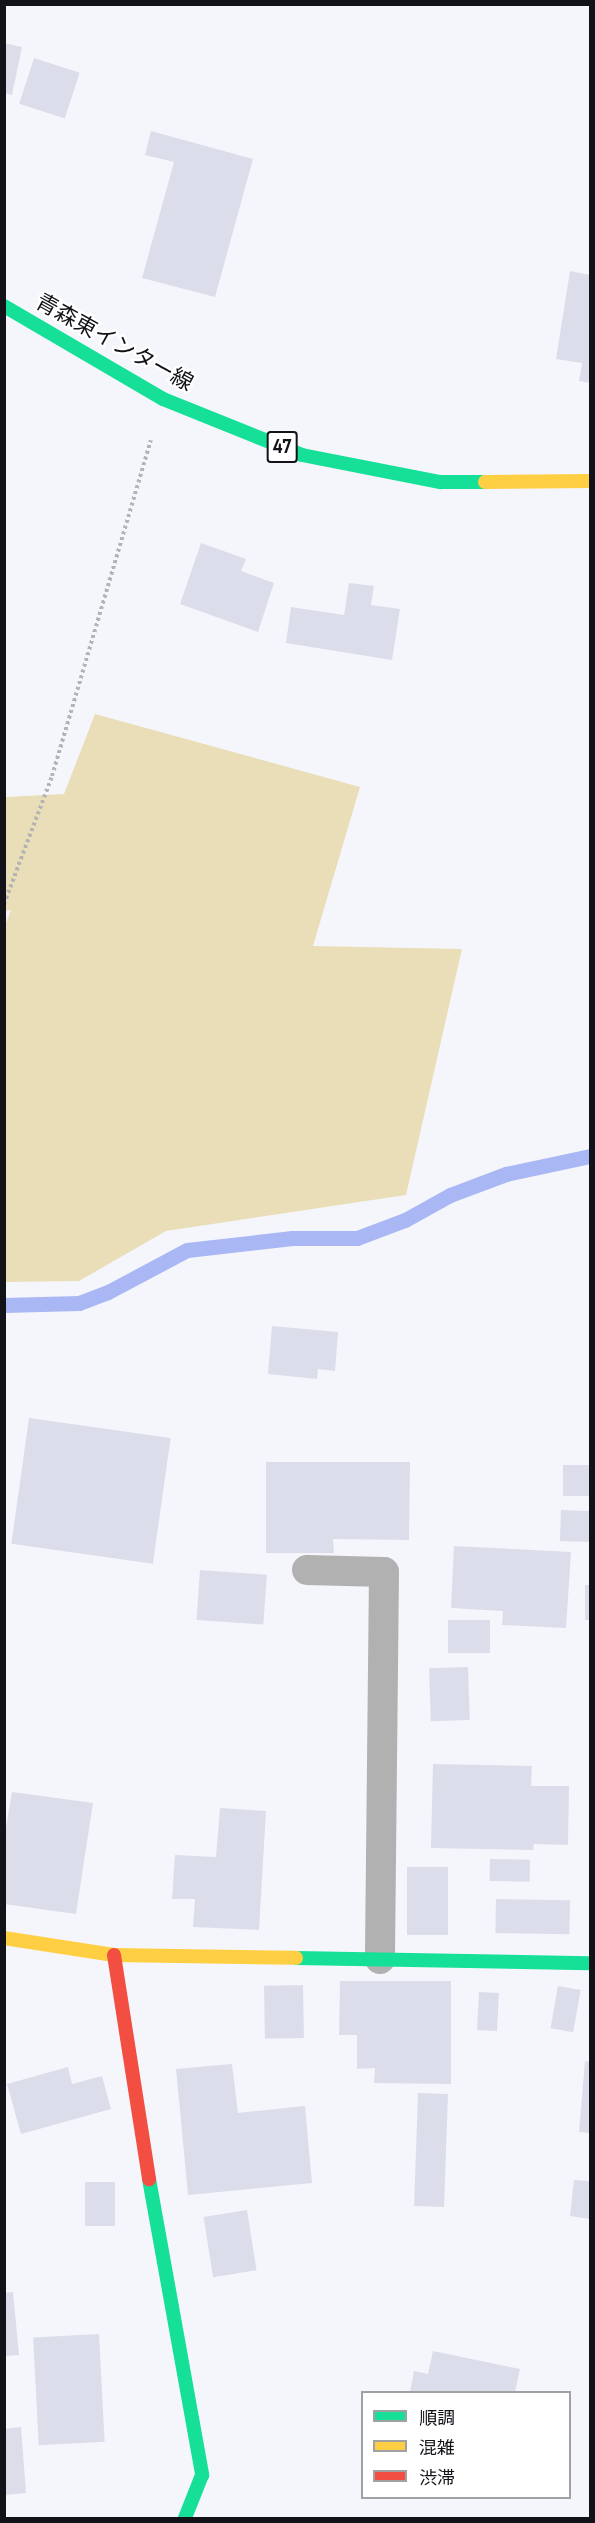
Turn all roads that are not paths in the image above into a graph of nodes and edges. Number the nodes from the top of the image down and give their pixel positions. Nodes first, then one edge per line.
1 (4, 306) edge
2 (591, 481) edge
3 (306, 1570) dead end
4 (5, 1941) edge
5 (114, 1955) junction
6 (380, 1959) junction
7 (591, 1963) edge
8 (184, 2518) edge

1 - 2 street, 青森東インター線 / 47
3 - 6 lane
4 - 5 street
5 - 6 street
5 - 8 street
6 - 7 street

